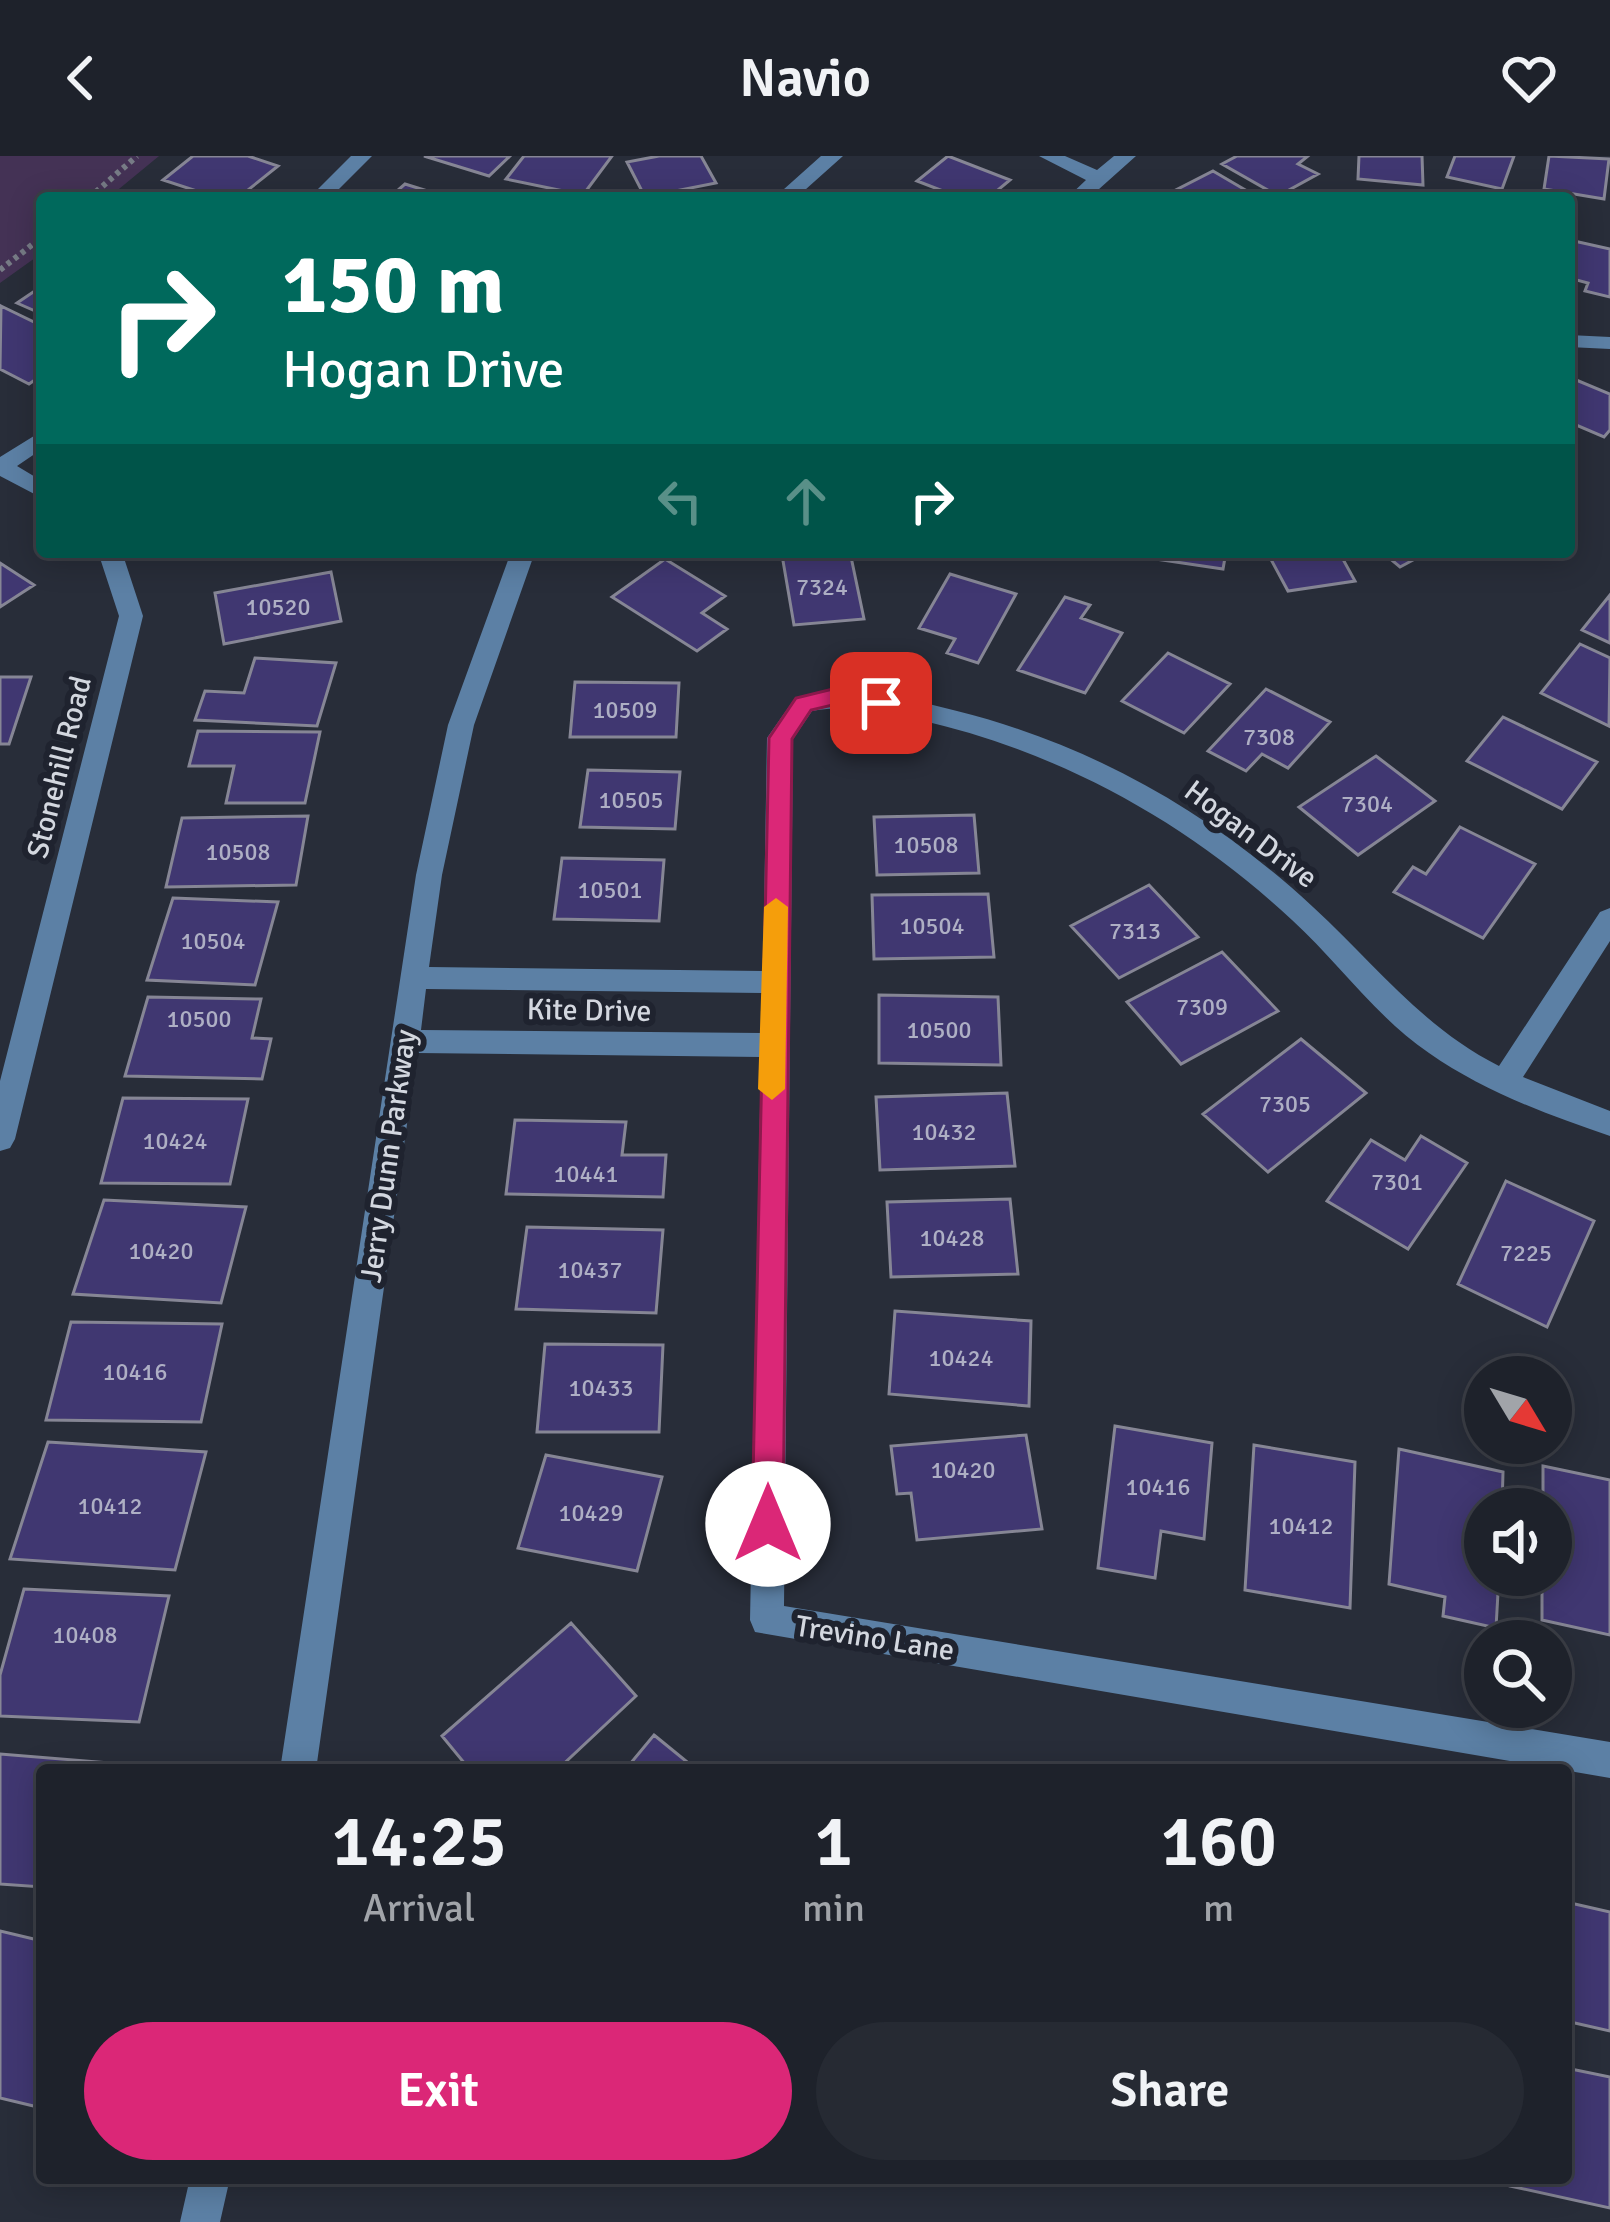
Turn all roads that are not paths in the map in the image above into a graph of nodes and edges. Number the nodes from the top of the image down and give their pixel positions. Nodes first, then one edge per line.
1 (362, 156) edge
2 (833, 156) edge
3 (1049, 156) edge
4 (1126, 156) edge
5 (1098, 178) junction
6 (325, 192) edge
7 (791, 192) edge
8 (1083, 192) edge
9 (1575, 341) edge
10 (1610, 343) edge
11 (36, 442) edge
12 (1, 467) edge
13 (36, 487) edge
14 (112, 558) edge
15 (521, 558) edge
16 (804, 704) joint
17 (1610, 919) edge
18 (415, 977) junction
19 (774, 982) junction
20 (404, 1040) junction
21 (772, 1045) junction
22 (1504, 1082) junction
23 (1610, 1124) edge
24 (0, 1139) edge
25 (1610, 1760) edge
26 (299, 1764) edge
27 (209, 2184) edge
28 (200, 2222) edge

1 - 6 street
2 - 7 street
3 - 5 street
4 - 5 street
5 - 8 street
9 - 10 street
11 - 12 street
12 - 13 street
14 - 24 street, Stonehill Road
15 - 18 street, Jerry Dunn Parkway
16 - 19 street, Trevino Lane
16 - 22 street, Hogan Drive
17 - 22 street
18 - 19 street, Kite Drive
18 - 20 street, Jerry Dunn Parkway
19 - 21 street, Trevino Lane
20 - 21 street, Kite Drive
20 - 26 street, Jerry Dunn Parkway
21 - 25 street, Trevino Lane
22 - 23 street, Hogan Drive
27 - 28 street

